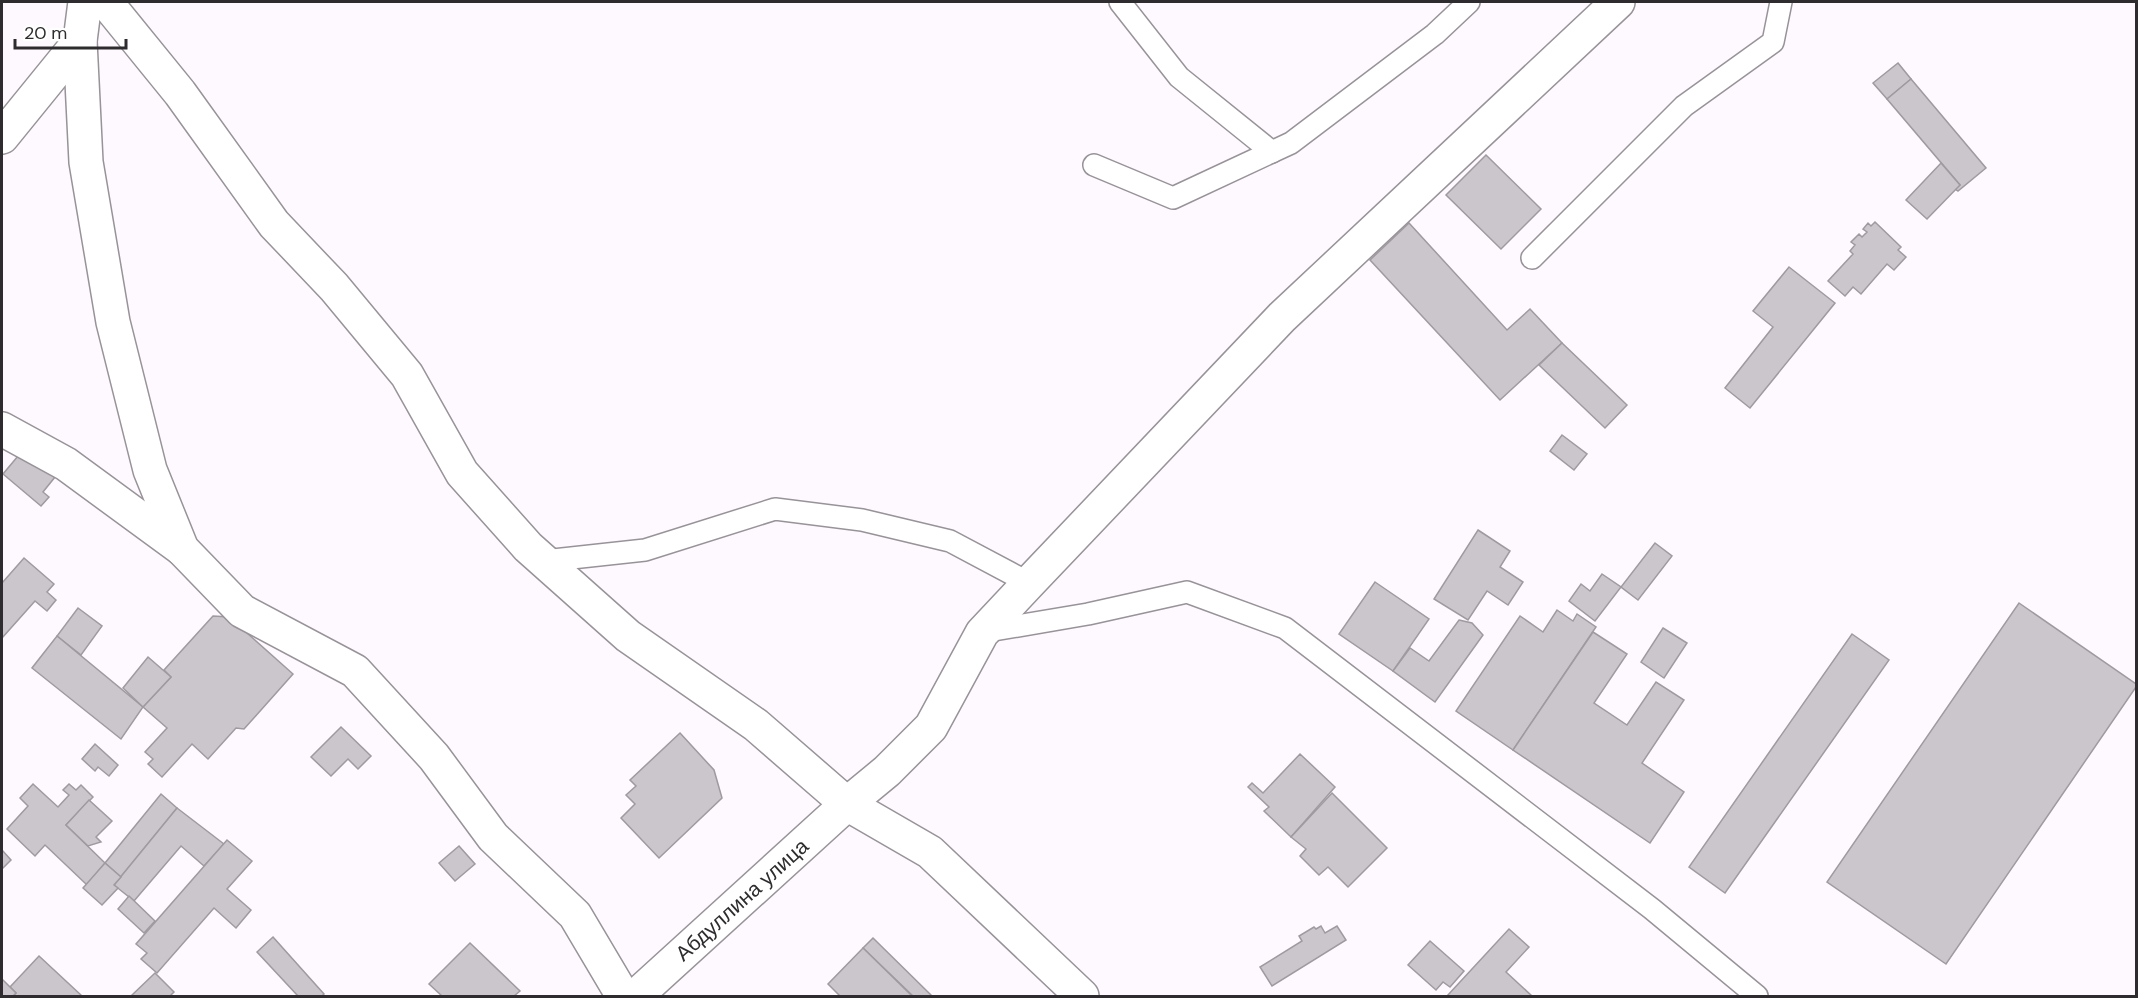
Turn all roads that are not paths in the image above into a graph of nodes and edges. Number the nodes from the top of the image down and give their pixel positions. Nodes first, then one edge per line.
1 (85, 2) edge
2 (106, 2) edge
3 (1120, 2) edge
4 (1469, 2) edge
5 (1618, 2) edge
6 (1781, 2) edge
7 (80, 41) junction
8 (2, 137) edge
9 (1272, 152) junction
10 (1095, 165) dead end
11 (1532, 258) dead end
12 (2, 429) edge
13 (182, 549) junction
14 (544, 561) junction
15 (1029, 583) junction
16 (982, 633) junction
17 (847, 804) junction
18 (622, 996) edge
19 (636, 996) edge
20 (1082, 996) edge
21 (1757, 996) edge

1 - 7 street
2 - 14 street
3 - 9 lane
4 - 9 lane
5 - 15 street, Абдуллина улица
6 - 11 lane
7 - 8 street
7 - 13 street
9 - 10 lane
12 - 13 street
13 - 18 street
14 - 15 lane
14 - 17 street
15 - 16 street, Абдуллина улица
16 - 17 street, Абдуллина улица
16 - 21 lane
17 - 19 street, Абдуллина улица
17 - 20 street

